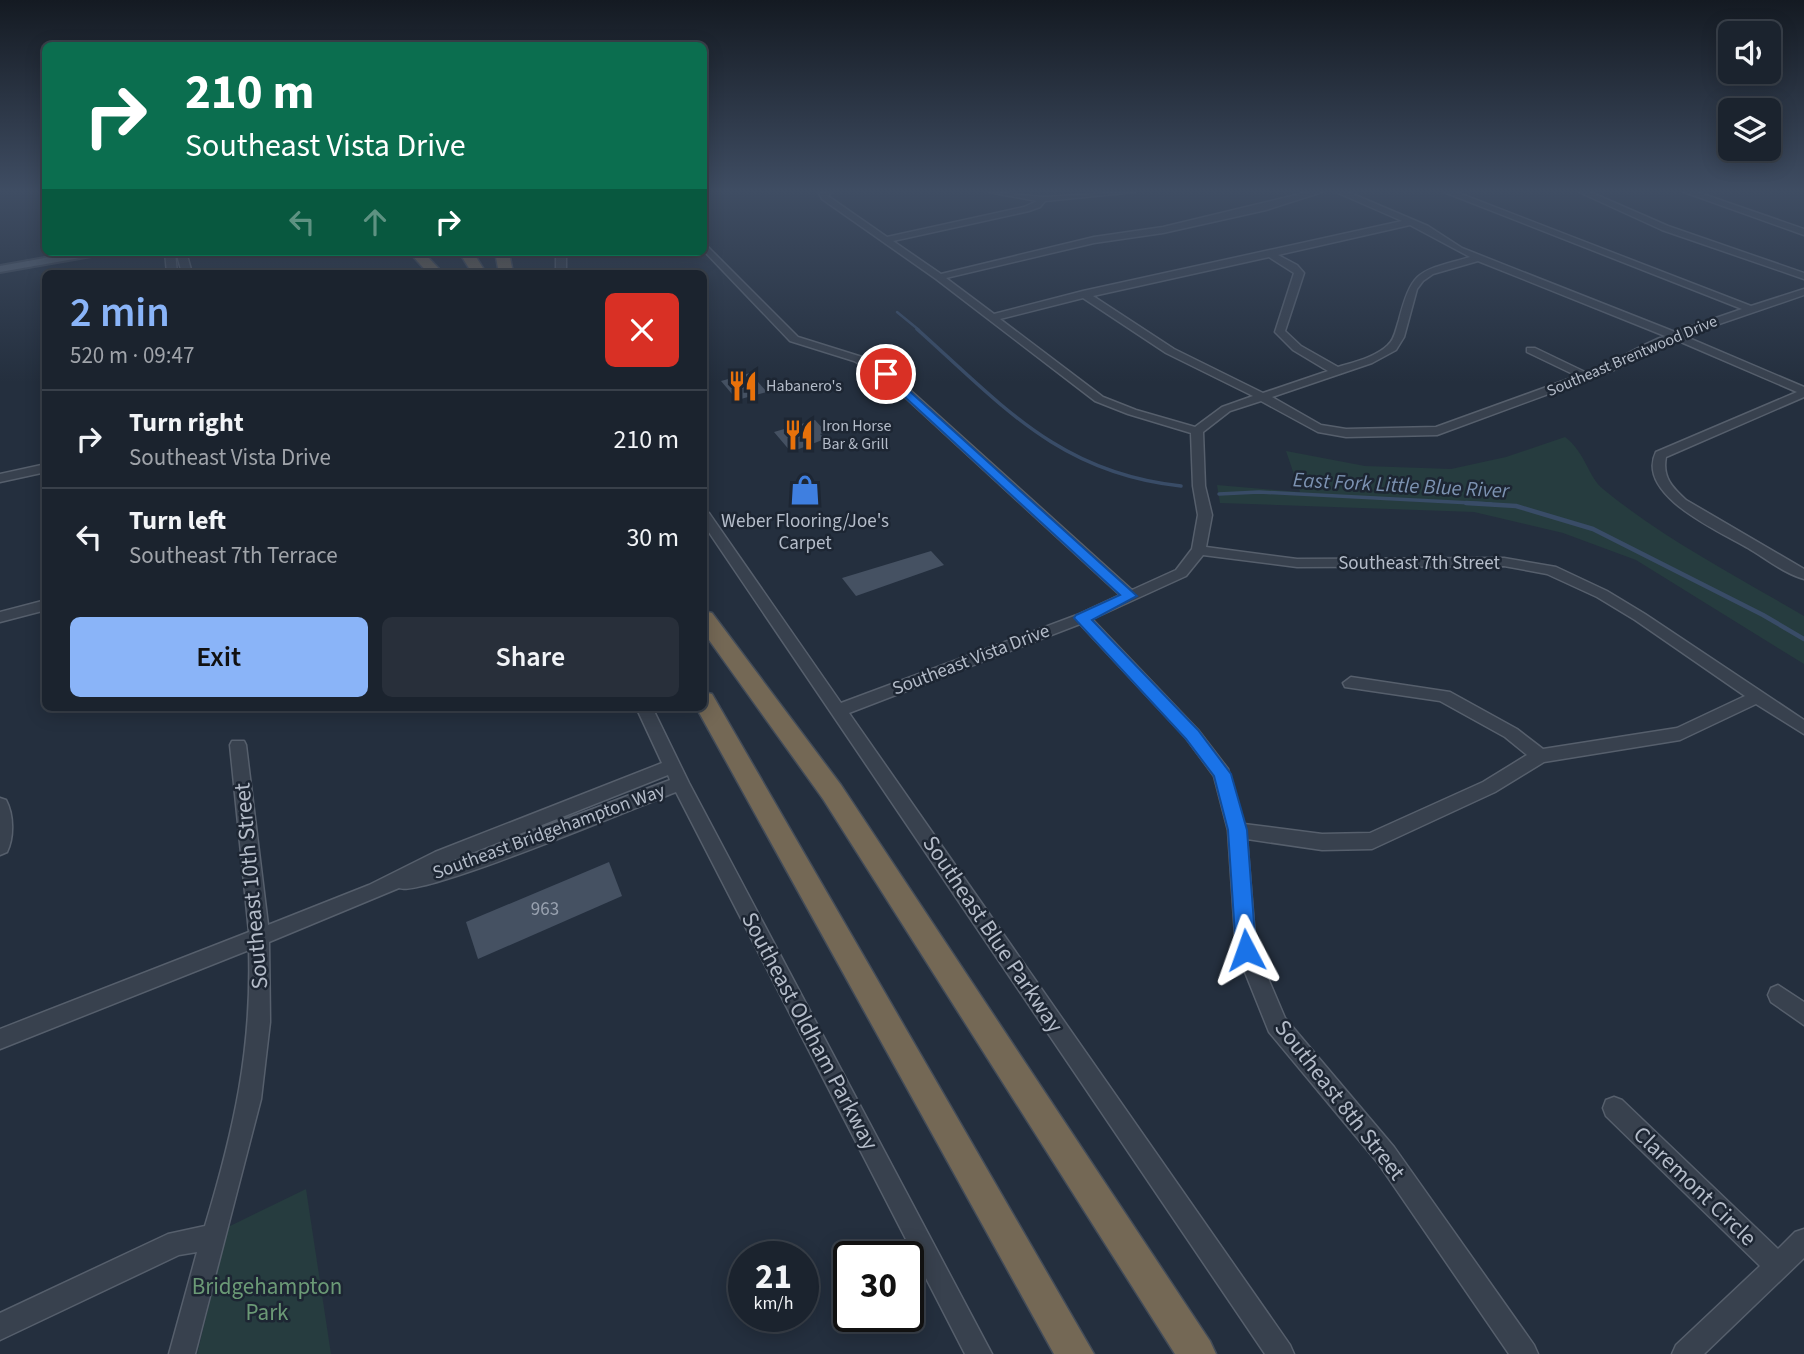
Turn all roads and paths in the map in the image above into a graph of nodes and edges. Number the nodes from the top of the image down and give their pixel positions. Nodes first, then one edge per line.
1 (713, 255) edge
2 (907, 255) edge
3 (1030, 255) edge
4 (1272, 255) joint
5 (1471, 255) edge
6 (1611, 255) edge
7 (1744, 255) edge
8 (74, 256) edge
9 (419, 256) edge
10 (1478, 258) junction
11 (0, 269) edge
12 (433, 270) edge
13 (1804, 276) edge
14 (939, 277) junction
15 (1083, 294) junction
16 (1802, 295) edge
17 (1750, 309) junction
18 (992, 318) junction
19 (1675, 335) junction
20 (1531, 350) dead end
21 (1338, 372) junction
22 (1587, 377) junction
23 (1804, 392) edge
24 (1261, 396) junction
25 (1197, 431) junction
26 (42, 469) edge
27 (0, 478) edge
28 (707, 520) edge
29 (1199, 550) junction
30 (1804, 575) edge
31 (1130, 596) junction
32 (42, 606) edge
33 (0, 617) edge
34 (1082, 618) junction
35 (707, 622) edge
36 (1351, 683) dead end
37 (1756, 697) junction
38 (707, 705) edge
39 (840, 710) junction
40 (646, 711) edge
41 (1804, 728) edge
42 (237, 745) dead end
43 (1540, 756) junction
44 (676, 775) junction
45 (0, 805) edge
46 (1237, 830) junction
47 (0, 848) edge
48 (260, 937) junction
49 (1779, 995) dead end
50 (1804, 1015) edge
51 (0, 1040) edge
52 (1614, 1108) dead end
53 (215, 1236) junction
54 (1804, 1241) edge
55 (1777, 1265) junction
56 (0, 1327) edge
57 (182, 1354) edge
58 (979, 1354) edge
59 (1075, 1354) edge
60 (1197, 1354) edge
61 (1281, 1354) edge
62 (1525, 1354) edge
63 (1685, 1354) edge

1 - 31 street
2 - 14 street
3 - 14 street
4 - 15 street
4 - 21 street
5 - 10 street
6 - 17 street
7 - 13 street
8 - 11 main road
9 - 12 highway
10 - 19 street
10 - 21 street
14 - 18 street
15 - 18 street
15 - 24 street, Southeast Brentwood Drive
16 - 17 street, Southeast Brentwood Drive
17 - 19 street, Southeast Brentwood Drive
18 - 25 street
19 - 22 street, Southeast Brentwood Drive
19 - 23 street
20 - 22 street
21 - 24 street
22 - 24 street, Southeast Brentwood Drive
23 - 30 street
24 - 25 street
25 - 29 street
26 - 27 street
28 - 39 street, Southeast Blue Parkway
29 - 31 street, Southeast Vista Drive
29 - 37 street, Southeast 7th Street
31 - 34 street, Southeast Vista Drive
32 - 33 street
34 - 39 street, Southeast Vista Drive
34 - 46 street, Southeast 8th Street
35 - 60 highway
36 - 43 street
37 - 41 street, Southeast 7th Street
37 - 43 street
38 - 59 highway
39 - 61 street, Southeast Blue Parkway
40 - 44 street, Southeast Oldham Parkway
42 - 48 street, Southeast 10th Street
43 - 46 street
44 - 48 street, Southeast Bridgehampton Way
44 - 58 street, Southeast Oldham Parkway
45 - 47 street
46 - 62 street, Southeast 8th Street
48 - 51 street, Southeast Bridgehampton Way
48 - 53 street, Southeast 10th Street
49 - 50 street
52 - 55 street, Claremont Circle
53 - 56 street
53 - 57 street, Southeast 10th Street
54 - 55 street
55 - 63 street

